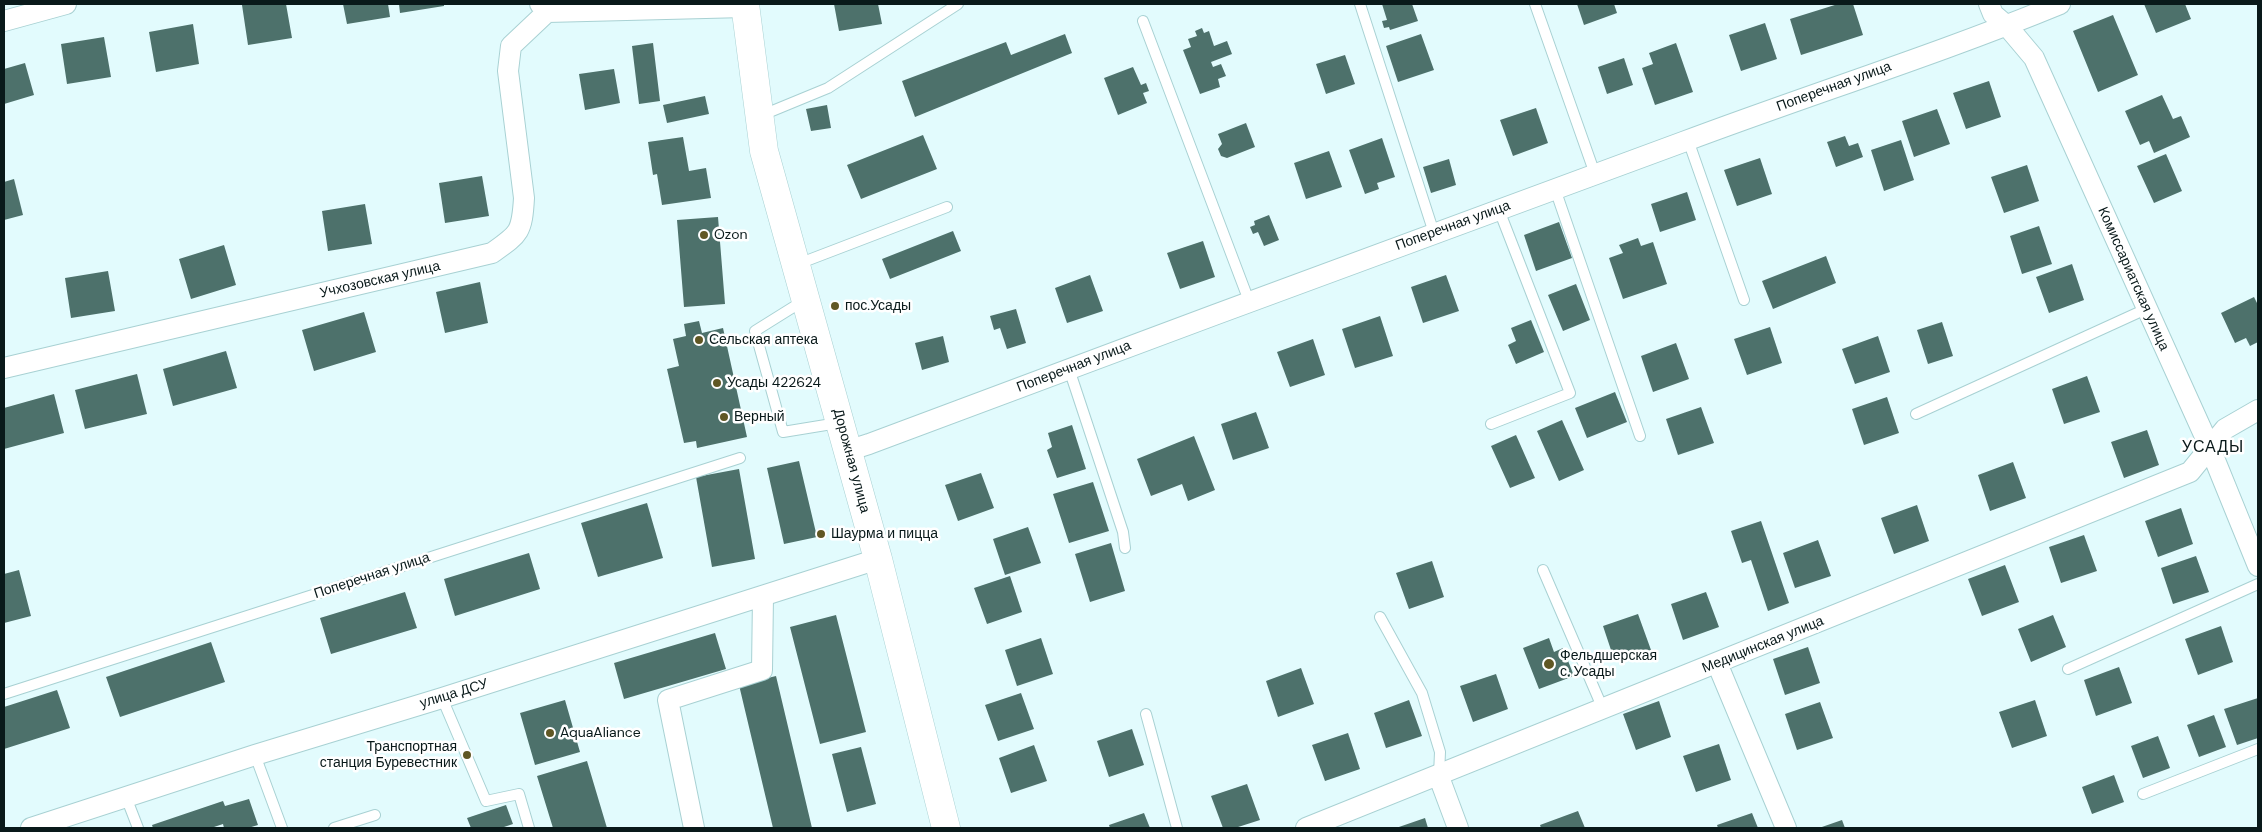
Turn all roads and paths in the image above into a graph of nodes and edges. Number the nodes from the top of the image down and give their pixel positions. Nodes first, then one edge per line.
1 (66, 4) edge
2 (958, 4) edge
3 (1360, 4) edge
4 (1535, 4) edge
5 (1989, 4) edge
6 (2060, 4) edge
7 (740, 6) edge
8 (544, 8) edge
9 (4, 20) edge
10 (1144, 21) dead end
11 (2007, 26) junction
12 (760, 116) junction
13 (1688, 140) junction
14 (1595, 174) junction
15 (1555, 189) junction
16 (947, 206) dead end
17 (1499, 210) junction
18 (1434, 233) junction
19 (797, 265) junction
20 (806, 299) junction
21 (1744, 300) dead end
22 (1249, 301) junction
23 (2146, 309) junction
24 (4, 368) edge
25 (1069, 368) junction
26 (2258, 410) edge
27 (1916, 414) dead end
28 (840, 422) junction
29 (1491, 424) dead end
30 (1640, 436) dead end
31 (2210, 448) junction
32 (847, 450) junction
33 (740, 458) dead end
34 (1125, 548) dead end
35 (878, 559) junction
36 (2258, 566) edge
37 (1544, 570) dead end
38 (2258, 584) edge
39 (763, 596) junction
40 (1380, 617) dead end
41 (1717, 663) junction
42 (2068, 669) dead end
43 (4, 694) edge
44 (442, 698) junction
45 (1603, 710) junction
46 (1146, 714) dead end
47 (2258, 749) edge
48 (255, 754) junction
49 (1438, 777) junction
50 (2143, 794) dead end
51 (126, 797) junction
52 (375, 815) dead end
53 (31, 828) edge
54 (138, 828) edge
55 (282, 828) edge
56 (334, 828) edge
57 (529, 828) edge
58 (694, 828) edge
59 (946, 828) edge
60 (1177, 828) edge
61 (1306, 828) edge
62 (1458, 828) edge
63 (1786, 828) edge

1 - 9 street
2 - 12 lane
3 - 18 lane
4 - 14 lane
5 - 11 street, Комиссариатская улица
6 - 11 street, Поперечная улица
7 - 8 street
7 - 12 street, Дорожная улица
8 - 24 street, Учхозовская улица
10 - 22 lane
11 - 13 street, Поперечная улица
11 - 23 street, Комиссариатская улица
12 - 19 street, Дорожная улица
13 - 14 street, Поперечная улица
13 - 21 lane
14 - 15 street, Поперечная улица
15 - 17 street, Поперечная улица
15 - 30 lane
16 - 19 lane
17 - 18 street, Поперечная улица
17 - 29 lane
18 - 22 street, Поперечная улица
19 - 20 street, Дорожная улица
20 - 28 street, Дорожная улица
20 - 28 lane
22 - 25 street, Поперечная улица
23 - 27 lane
23 - 31 street, Комиссариатская улица
25 - 32 street, Поперечная улица
25 - 34 lane
26 - 31 street, Медицинская улица
28 - 32 street, Дорожная улица
31 - 36 street, Комиссариатская улица
31 - 41 street, Медицинская улица
32 - 35 street, Дорожная улица
33 - 43 lane, Поперечная улица
35 - 39 street, улица ДСУ
35 - 59 street, Дорожная улица
37 - 45 lane
38 - 42 lane
39 - 44 street, улица ДСУ
39 - 58 street
40 - 49 lane
41 - 45 street, Медицинская улица
41 - 63 street
44 - 48 street, улица ДСУ
44 - 57 lane
45 - 49 street, Медицинская улица
46 - 60 lane
47 - 50 lane
48 - 51 street, улица ДСУ
48 - 55 lane
49 - 61 street, Медицинская улица
49 - 62 street
51 - 53 street, улица ДСУ
51 - 54 lane
52 - 56 lane

